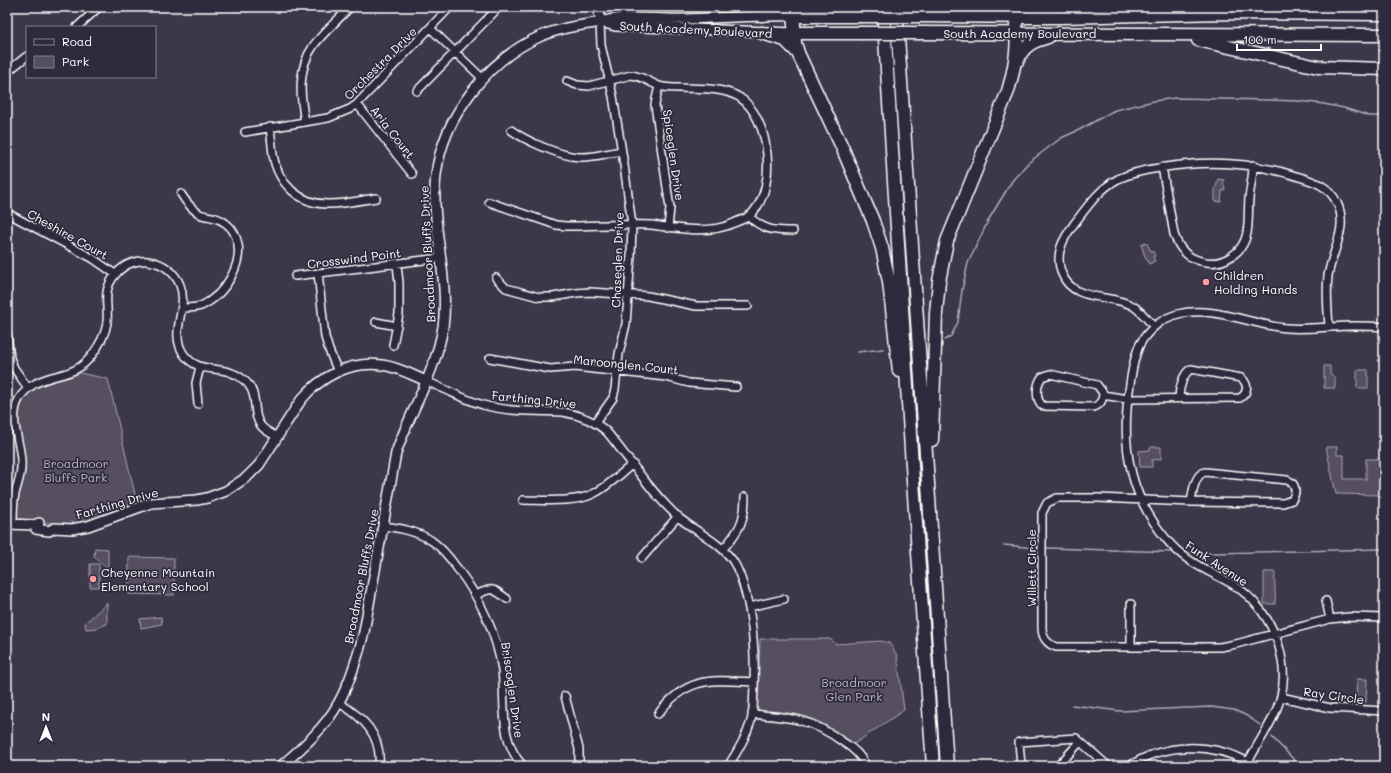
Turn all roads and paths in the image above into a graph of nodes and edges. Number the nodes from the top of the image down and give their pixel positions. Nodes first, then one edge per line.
1 (99, 7) edge
2 (350, 7) edge
3 (450, 7) edge
4 (499, 7) edge
5 (600, 7) edge
6 (782, 7) edge
7 (883, 7) edge
8 (896, 7) edge
9 (1035, 7) edge
10 (1258, 7) edge
11 (793, 11) edge
12 (1015, 12) edge
13 (1222, 13) junction
14 (1384, 14) edge
15 (762, 16) junction
16 (1062, 17) junction
17 (600, 22) junction
18 (78, 26) edge
19 (430, 28) junction
20 (762, 33) junction
21 (794, 33) junction
22 (1018, 33) junction
23 (1060, 34) junction
24 (1153, 34) junction
25 (1384, 35) edge
26 (455, 52) junction
27 (798, 53) junction
28 (26, 57) edge
29 (1014, 70) junction
30 (1384, 70) edge
31 (7, 72) edge
32 (482, 78) junction
33 (610, 80) junction
34 (567, 82) dead end
35 (659, 86) junction
36 (417, 91) dead end
37 (357, 104) junction
38 (305, 122) junction
39 (270, 128) junction
40 (510, 130) dead end
41 (245, 132) dead end
42 (621, 151) junction
43 (1253, 165) junction
44 (1162, 168) junction
45 (412, 174) dead end
46 (181, 194) dead end
47 (376, 198) dead end
48 (489, 202) dead end
49 (9, 214) dead end
50 (748, 216) junction
51 (632, 225) junction
52 (668, 228) junction
53 (793, 231) dead end
54 (440, 258) junction
55 (397, 264) junction
56 (318, 273) junction
57 (115, 274) junction
58 (295, 276) dead end
59 (496, 278) dead end
60 (629, 295) junction
61 (748, 306) dead end
62 (182, 308) junction
63 (376, 322) dead end
64 (397, 326) junction
65 (1154, 327) junction
66 (1328, 327) junction
67 (1384, 327) edge
68 (7, 333) edge
69 (393, 345) dead end
70 (490, 358) dead end
71 (200, 367) junction
72 (338, 372) junction
73 (618, 373) junction
74 (426, 381) junction
75 (736, 387) dead end
76 (28, 388) junction
77 (1103, 395) junction
78 (1179, 398) junction
79 (1128, 399) junction
80 (198, 404) dead end
81 (595, 423) junction
82 (277, 437) junction
83 (633, 464) junction
84 (913, 481) junction
85 (745, 497) dead end
86 (523, 500) dead end
87 (1141, 500) junction
88 (1190, 502) junction
89 (930, 507) junction
90 (678, 516) junction
91 (10, 524) edge
92 (383, 526) junction
93 (722, 549) junction
94 (642, 558) dead end
95 (476, 595) junction
96 (507, 599) dead end
97 (784, 599) dead end
98 (1326, 601) dead end
99 (1131, 604) dead end
100 (749, 607) junction
101 (1384, 618) edge
102 (1330, 619) junction
103 (1275, 634) junction
104 (1131, 647) junction
105 (754, 682) junction
106 (565, 696) dead end
107 (1281, 697) junction
108 (339, 703) junction
109 (1384, 711) edge
110 (658, 714) dead end
111 (752, 714) junction
112 (1080, 742) junction
113 (1247, 764) edge
114 (281, 766) edge
115 (379, 766) edge
116 (523, 766) edge
117 (579, 766) edge
118 (728, 766) edge
119 (866, 766) edge
120 (934, 766) edge
121 (947, 766) edge
122 (1021, 766) edge
123 (1058, 766) edge
124 (1108, 766) edge
125 (1129, 766) edge

1 - 18 street
2 - 38 street
3 - 19 street, Orchestra Drive
4 - 26 street
5 - 17 street
6 - 15 highway
7 - 84 highway
8 - 89 highway
9 - 16 highway
10 - 13 highway
11 - 12 highway, South Academy Boulevard, bridge
11 - 15 street, South Academy Boulevard
11 - 21 highway
12 - 16 highway, South Academy Boulevard
12 - 22 highway
13 - 14 highway, South Academy Boulevard
13 - 16 highway, South Academy Boulevard
15 - 17 street, South Academy Boulevard
17 - 20 street, South Academy Boulevard
17 - 32 street, Broadmoor Bluffs Drive
17 - 33 street, Chaseglen Drive
19 - 26 street
19 - 37 street, Orchestra Drive
20 - 21 street, South Academy Boulevard
20 - 27 highway
21 - 22 highway, South Academy Boulevard, bridge
21 - 27 highway
22 - 23 highway, South Academy Boulevard
22 - 29 highway
23 - 24 highway, South Academy Boulevard
23 - 29 highway
24 - 25 highway, South Academy Boulevard
24 - 30 highway
26 - 32 street
26 - 36 street
27 - 84 highway
28 - 31 street
29 - 89 highway
32 - 54 street, Broadmoor Bluffs Drive
33 - 34 street
33 - 35 street
33 - 42 street, Chaseglen Drive
35 - 50 street
35 - 52 street, Spiceglen Drive
37 - 38 street, Orchestra Drive
37 - 45 street, Aria Court
38 - 39 street, Orchestra Drive
39 - 41 street, Orchestra Drive
39 - 47 street
40 - 42 street
42 - 51 street, Chaseglen Drive
43 - 44 street
43 - 44 street
43 - 66 street
44 - 65 street
46 - 62 street
48 - 51 street
49 - 57 street, Cheshire Court
50 - 52 street
50 - 53 street
51 - 52 street
51 - 60 street, Chaseglen Drive
54 - 55 street, Crosswind Point
54 - 74 street, Broadmoor Bluffs Drive
55 - 56 street, Crosswind Point
55 - 64 street
56 - 58 street, Crosswind Point
56 - 72 street
57 - 62 street
57 - 76 street
59 - 60 street
60 - 61 street
60 - 73 street, Chaseglen Drive
62 - 71 street
63 - 64 street
64 - 69 street
65 - 66 street, Funk Avenue
65 - 79 street, Funk Avenue
66 - 67 street, Funk Avenue
68 - 76 street
70 - 73 street, Maroonglen Court
71 - 80 street
71 - 82 street
72 - 74 street, Farthing Drive
72 - 82 street, Farthing Drive
73 - 75 street, Maroonglen Court
73 - 81 street, Chaseglen Drive
74 - 81 street, Farthing Drive
74 - 92 street, Broadmoor Bluffs Drive
76 - 91 street
77 - 77 street
77 - 79 street
78 - 78 street
78 - 79 street
79 - 87 street, Funk Avenue
81 - 83 street, Farthing Drive
82 - 91 street, Farthing Drive
83 - 86 street
83 - 90 street, Farthing Drive
84 - 120 highway
85 - 93 street
87 - 88 street
87 - 103 street, Funk Avenue
87 - 104 street, Willett Circle
88 - 88 street
89 - 121 highway
90 - 93 street, Farthing Drive
90 - 94 street
92 - 95 street, Briscoglen Drive
92 - 108 street, Broadmoor Bluffs Drive
93 - 100 street, Farthing Drive
95 - 96 street
95 - 116 street, Briscoglen Drive
97 - 100 street
98 - 102 street
99 - 104 street
100 - 105 street, Farthing Drive
101 - 102 street
102 - 103 street
103 - 104 street, Willett Circle
103 - 107 street, Funk Avenue
105 - 110 street
105 - 111 street, Farthing Drive
106 - 117 street
107 - 109 street, Ray Circle
107 - 113 street, Funk Avenue
108 - 114 street, Broadmoor Bluffs Drive
108 - 115 street
111 - 118 street, Farthing Drive
111 - 119 street
112 - 122 street
112 - 123 street
112 - 124 street
113 - 125 street

